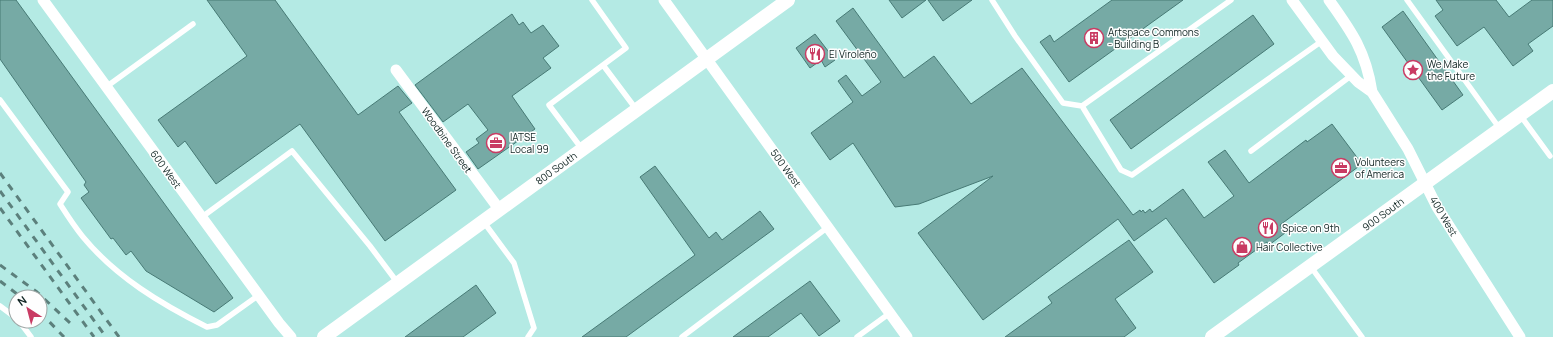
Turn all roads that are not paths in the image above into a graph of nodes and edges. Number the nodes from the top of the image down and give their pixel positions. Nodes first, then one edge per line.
1 (43, 0) edge
2 (592, 0) edge
3 (664, 0) edge
4 (788, 0) edge
5 (992, 0) edge
6 (1231, 0) edge
7 (1292, 0) edge
8 (1329, 0) edge
9 (1407, 0) edge
10 (193, 24) dead end
11 (1322, 41) junction
12 (707, 59) junction
13 (603, 65) junction
14 (396, 70) dead end
15 (1352, 76) junction
16 (106, 87) junction
17 (1553, 90) edge
18 (1372, 92) junction
19 (0, 100) edge
20 (1082, 106) junction
21 (637, 110) junction
22 (1520, 115) junction
23 (1501, 129) junction
24 (582, 150) junction
25 (1251, 151) dead end
26 (1550, 156) dead end
27 (1426, 183) junction
28 (499, 209) junction
29 (202, 217) junction
30 (482, 221) junction
31 (828, 227) junction
32 (1311, 266) junction
33 (398, 283) junction
34 (259, 295) junction
35 (0, 306) edge
36 (5, 310) junction
37 (8, 312) edge
38 (890, 312) junction
39 (0, 314) edge
40 (1217, 336) edge
41 (291, 337) edge
42 (324, 337) edge
43 (528, 337) edge
44 (682, 337) edge
45 (857, 337) edge
46 (907, 337) edge
47 (1362, 337) edge
48 (1520, 337) edge

1 - 16 street, 600 West
2 - 13 lane
3 - 12 street, 500 West
4 - 12 street, 800 South
5 - 20 lane
6 - 20 lane
7 - 11 street, 400 West
8 - 18 street, 400 West
9 - 23 lane
10 - 16 lane
11 - 15 street, 400 West
11 - 20 lane
12 - 21 street, 800 South
12 - 31 street, 500 West
13 - 21 lane
13 - 24 lane
14 - 28 street, Woodbine Street
15 - 18 street, 400 West
15 - 25 lane
16 - 29 street, 600 West
17 - 22 street, 900 South
18 - 27 street, 400 West
19 - 34 lane
21 - 24 street, 800 South
22 - 23 street, 900 South
22 - 26 lane
23 - 27 street, 900 South
24 - 28 street, 800 South
27 - 32 street, 900 South
27 - 48 street, 400 West
28 - 30 street, 800 South
29 - 33 lane
29 - 34 street, 600 West
30 - 33 street, 800 South
30 - 43 lane
31 - 38 street, 500 West
31 - 44 lane
32 - 40 street, 900 South
32 - 47 lane
33 - 42 street, 800 South
34 - 41 street, 600 West
35 - 36 lane
36 - 37 lane
36 - 39 lane
38 - 45 lane
38 - 46 street, 500 West

